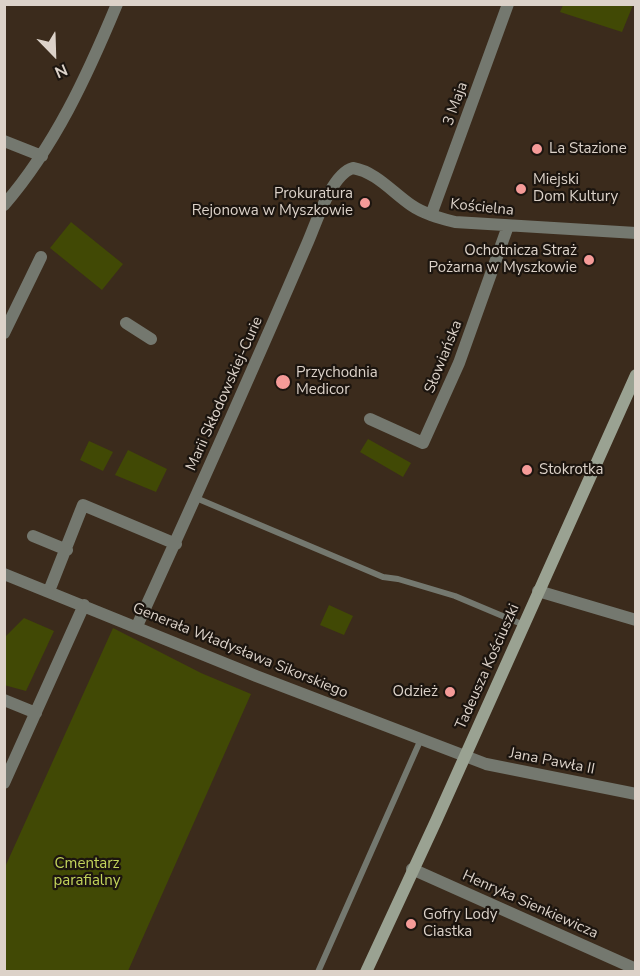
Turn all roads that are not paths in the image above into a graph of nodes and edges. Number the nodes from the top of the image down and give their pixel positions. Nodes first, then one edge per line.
1 (117, 4) edge
2 (508, 4) edge
3 (4, 141) edge
4 (42, 156) junction
5 (341, 174) joint
6 (4, 205) edge
7 (431, 215) junction
8 (507, 226) junction
9 (636, 233) edge
10 (41, 257) dead end
11 (126, 323) dead end
12 (4, 333) edge
13 (151, 339) dead end
14 (636, 375) edge
15 (370, 419) dead end
16 (196, 498) junction
17 (33, 536) dead end
18 (176, 544) junction
19 (67, 550) junction
20 (4, 574) edge
21 (50, 591) junction
22 (538, 591) junction
23 (84, 605) junction
24 (636, 620) edge
25 (524, 625) junction
26 (137, 626) junction
27 (4, 700) edge
28 (36, 713) junction
29 (421, 738) junction
30 (465, 755) junction
31 (4, 783) edge
32 (636, 794) edge
33 (412, 869) junction
34 (636, 969) edge
35 (367, 971) edge
36 (318, 972) edge

1 - 4 street
2 - 7 street, 3 Maja
3 - 4 street
4 - 6 street
5 - 7 street, Kościelna
5 - 16 street, Marii Skłodowskiej-Curie
7 - 8 street, Kościelna
8 - 9 street, Kościelna
8 - 15 street, Słowiańska
10 - 12 street
11 - 13 street
14 - 22 main road, Tadeusza Kościuszki
16 - 18 street, Marii Skłodowskiej-Curie
16 - 25 lane
17 - 19 street
18 - 19 street
18 - 26 street, Marii Skłodowskiej-Curie
19 - 21 street
20 - 21 street, Generała Władysława Sikorskiego
21 - 23 street, Generała Władysława Sikorskiego
22 - 24 street
22 - 25 main road, Tadeusza Kościuszki
23 - 26 street, Generała Władysława Sikorskiego
23 - 28 street
25 - 30 main road, Tadeusza Kościuszki
26 - 29 street, Generała Władysława Sikorskiego
27 - 28 street
28 - 31 street
29 - 30 street, Generała Władysława Sikorskiego
29 - 36 lane
30 - 32 street, Jana Pawła II
30 - 33 main road, Tadeusza Kościuszki
33 - 34 street, Henryka Sienkiewicza
33 - 35 main road, Tadeusza Kościuszki

